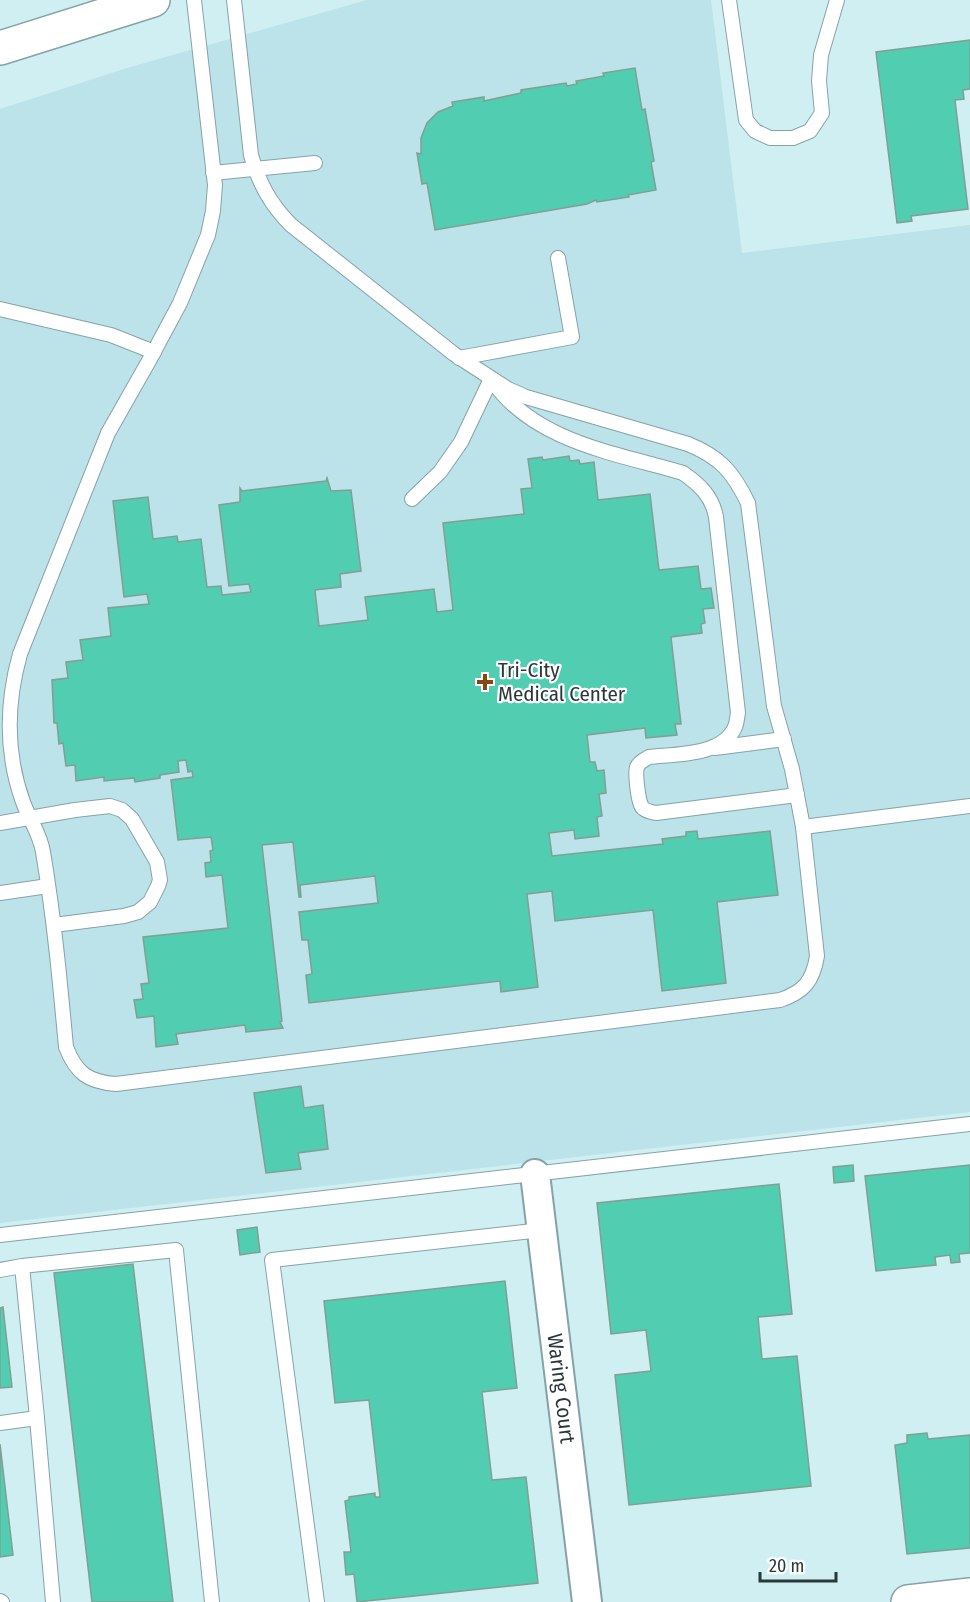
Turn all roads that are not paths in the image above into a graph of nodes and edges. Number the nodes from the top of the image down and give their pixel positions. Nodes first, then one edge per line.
1 (153, 0) edge
2 (194, 0) edge
3 (234, 0) edge
4 (729, 0) edge
5 (837, 0) edge
6 (0, 48) edge
7 (315, 164) dead end
8 (255, 169) junction
9 (213, 173) junction
10 (558, 258) dead end
11 (0, 309) edge
12 (154, 352) junction
13 (459, 358) junction
14 (491, 379) junction
15 (412, 499) dead end
16 (784, 739) junction
17 (704, 750) junction
18 (797, 795) junction
19 (970, 806) edge
20 (30, 818) junction
21 (0, 823) edge
22 (803, 827) junction
23 (48, 886) junction
24 (0, 893) edge
25 (54, 925) junction
26 (970, 1124) edge
27 (535, 1174) junction
28 (542, 1230) junction
29 (0, 1235) edge
30 (22, 1266) junction
31 (0, 1270) edge
32 (37, 1418) junction
33 (0, 1423) edge
34 (970, 1595) edge
35 (53, 1602) edge
36 (212, 1602) edge
37 (317, 1602) edge
38 (588, 1602) edge
39 (908, 1602) edge

1 - 6 main road
2 - 9 lane
3 - 8 lane
4 - 5 lane
7 - 8 lane
8 - 9 lane
8 - 13 lane
9 - 12 lane
10 - 13 lane
11 - 12 lane
12 - 20 lane
13 - 14 lane
14 - 15 lane
14 - 16 lane
14 - 17 lane
16 - 17 lane
16 - 18 lane
17 - 18 lane
18 - 22 lane
19 - 22 lane
20 - 21 lane
20 - 23 lane
20 - 25 lane
22 - 25 lane
23 - 24 lane
23 - 25 lane
26 - 27 lane
27 - 28 street, Waring Court
27 - 29 lane
28 - 37 lane
28 - 38 street, Waring Court
30 - 31 lane
30 - 32 lane
30 - 36 lane
32 - 33 lane
32 - 35 lane
34 - 39 main road

